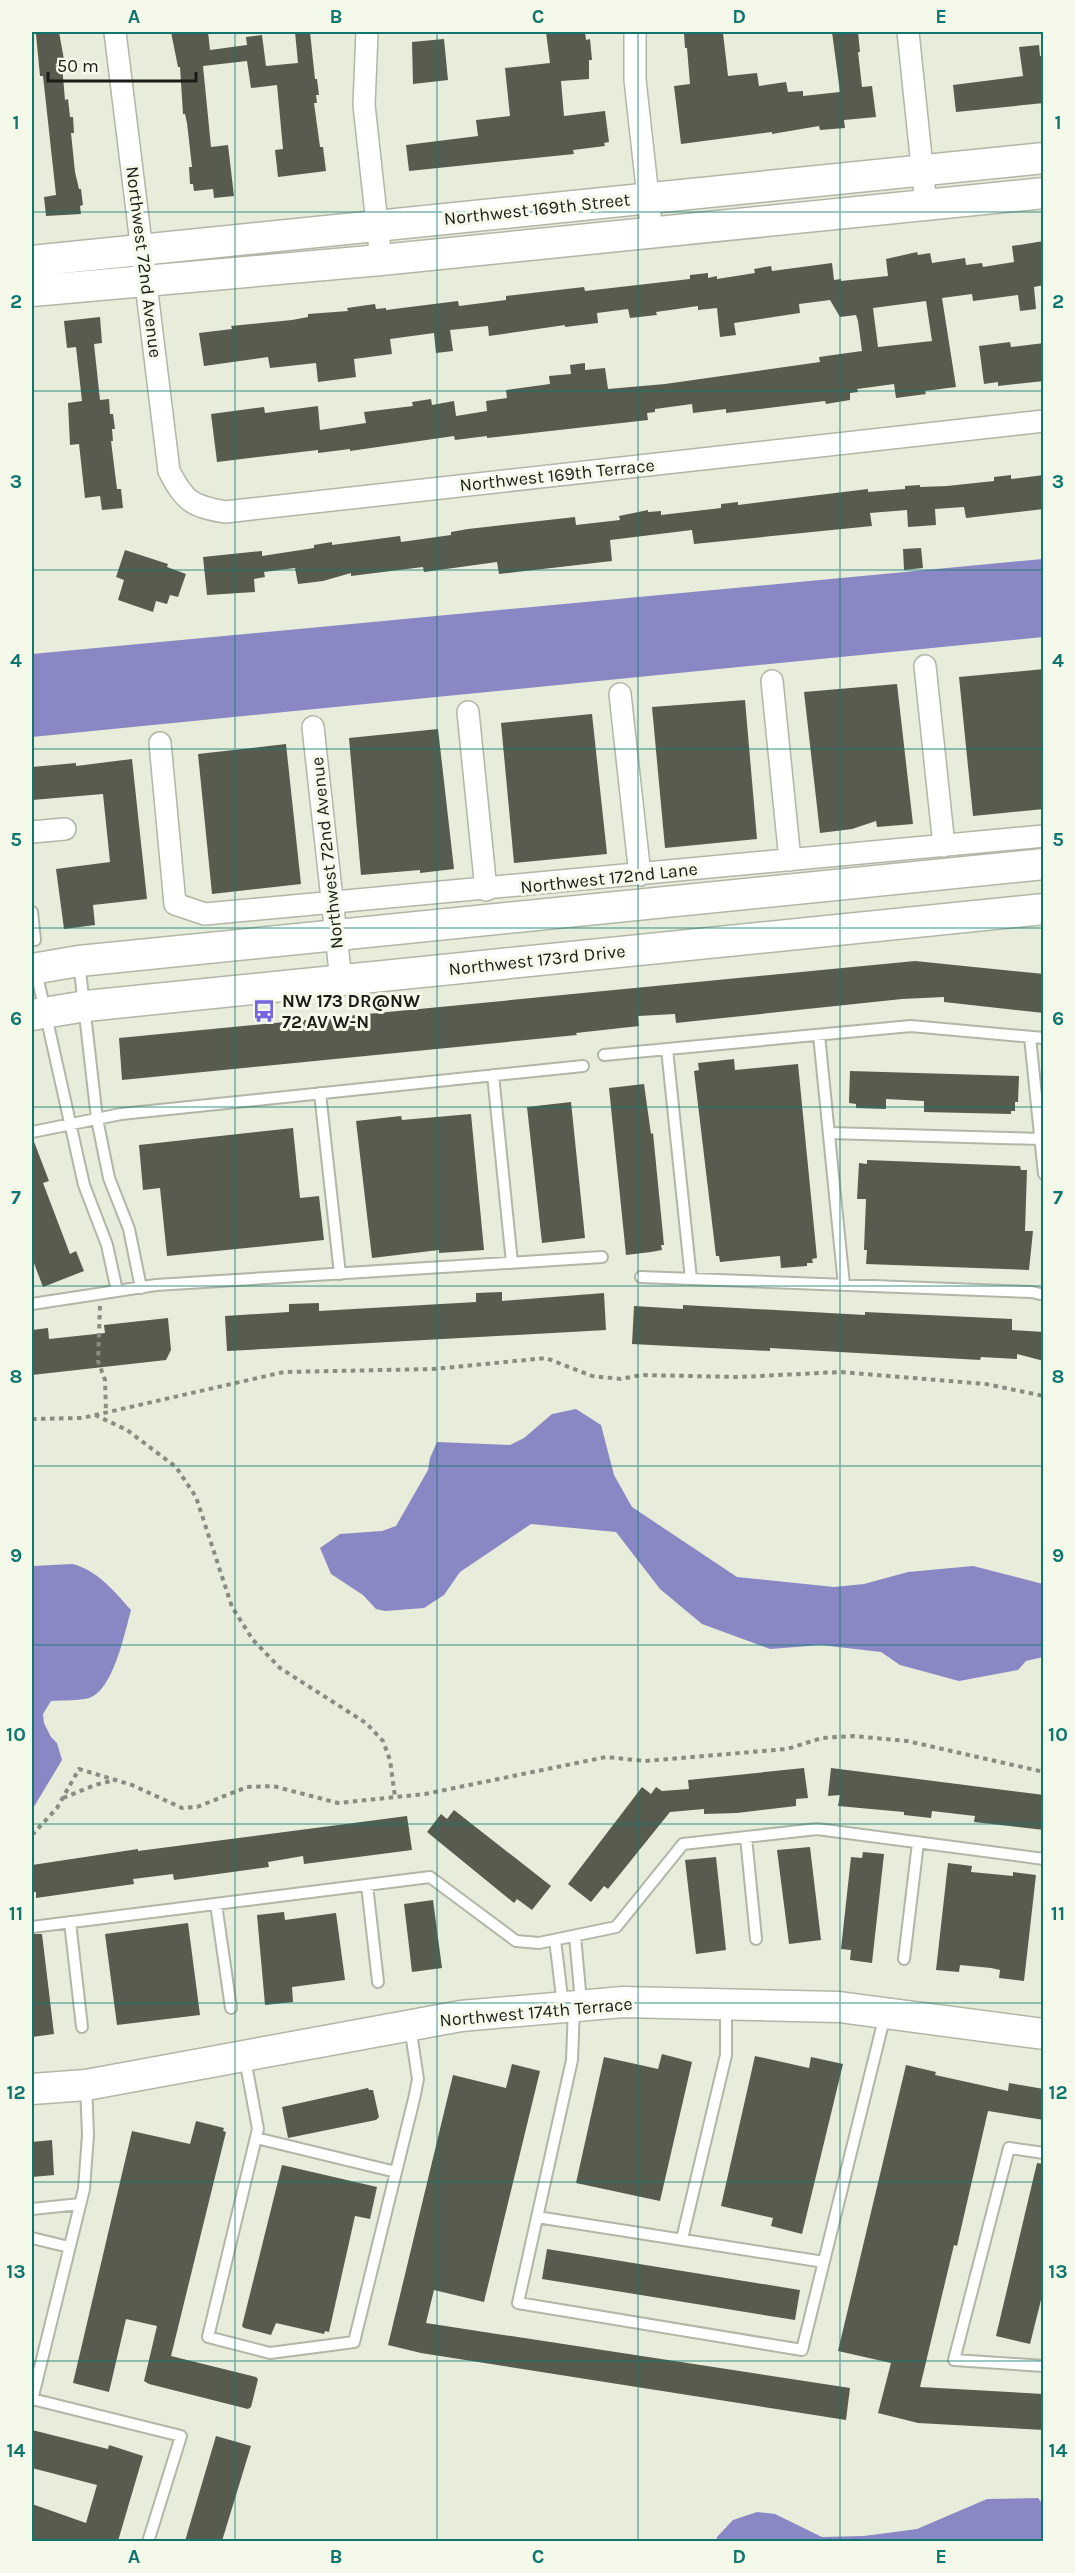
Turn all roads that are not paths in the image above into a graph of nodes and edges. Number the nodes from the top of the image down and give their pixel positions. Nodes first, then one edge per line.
1 (115, 32) edge
2 (367, 32) edge
3 (635, 32) edge
4 (908, 32) edge
5 (1044, 158) edge
6 (922, 170) junction
7 (1044, 193) edge
8 (648, 198) junction
9 (926, 205) junction
10 (377, 225) junction
11 (652, 233) junction
12 (142, 249) junction
13 (381, 260) junction
14 (32, 261) edge
15 (146, 280) junction
16 (32, 291) edge
17 (1044, 421) edge
18 (180, 490) joint
19 (925, 666) dead end
20 (772, 681) dead end
21 (620, 694) dead end
22 (468, 712) dead end
23 (313, 727) dead end
24 (160, 743) dead end
25 (65, 829) dead end
26 (32, 832) edge
27 (1044, 836) edge
28 (944, 846) junction
29 (790, 860) junction
30 (1044, 864) edge
31 (640, 875) junction
32 (486, 890) junction
33 (332, 902) junction
34 (1044, 909) edge
35 (32, 912) edge
36 (336, 935) junction
37 (34, 959) edge
38 (79, 961) junction
39 (341, 980) junction
40 (86, 1006) junction
41 (38, 1013) edge
42 (819, 1035) junction
43 (1030, 1037) junction
44 (1044, 1038) edge
45 (667, 1049) junction
46 (604, 1055) dead end
47 (583, 1066) dead end
48 (493, 1075) junction
49 (320, 1093) junction
50 (97, 1119) junction
51 (70, 1124) junction
52 (32, 1132) edge
53 (829, 1133) junction
54 (1040, 1139) junction
55 (1044, 1174) edge
56 (602, 1257) dead end
57 (512, 1263) junction
58 (340, 1274) junction
59 (641, 1277) dead end
60 (691, 1279) junction
61 (844, 1285) junction
62 (141, 1287) junction
63 (117, 1291) junction
64 (1044, 1295) edge
65 (32, 1305) edge
66 (746, 1837) junction
67 (918, 1843) junction
68 (1044, 1859) edge
69 (367, 1885) junction
70 (216, 1904) junction
71 (70, 1922) junction
72 (32, 1927) edge
73 (575, 1936) junction
74 (756, 1939) dead end
75 (555, 1940) junction
76 (904, 1959) dead end
77 (378, 1982) dead end
78 (726, 2004) junction
79 (573, 2006) junction
80 (231, 2008) dead end
81 (885, 2013) junction
82 (410, 2026) junction
83 (82, 2027) dead end
84 (1044, 2034) edge
85 (244, 2056) junction
86 (86, 2085) junction
87 (32, 2089) edge
88 (256, 2138) junction
89 (1044, 2153) edge
90 (396, 2172) junction
91 (80, 2204) junction
92 (32, 2209) edge
93 (537, 2217) junction
94 (32, 2238) edge
95 (682, 2239) junction
96 (69, 2247) junction
97 (824, 2262) junction
98 (1044, 2366) edge
99 (32, 2399) edge
100 (148, 2541) edge

1 - 12 street, Northwest 72nd Avenue
2 - 10 street
3 - 8 street
4 - 6 street
5 - 6 street, Northwest 169th Street
6 - 8 street, Northwest 169th Street
6 - 9 street
7 - 9 street, Northwest 169th Street
8 - 10 street, Northwest 169th Street
8 - 11 street
9 - 11 street, Northwest 169th Street
10 - 12 street, Northwest 169th Street
10 - 13 street
11 - 13 street, Northwest 169th Street
12 - 14 street, Northwest 169th Street
12 - 15 street, Northwest 72nd Avenue
13 - 15 street, Northwest 169th Street
15 - 16 street, Northwest 169th Street
15 - 18 street, Northwest 72nd Avenue
17 - 18 street, Northwest 169th Terrace
19 - 28 street
20 - 29 street
21 - 31 street
22 - 32 street
23 - 33 street, Northwest 72nd Avenue
24 - 33 street, Northwest 172nd Lane
25 - 26 street
27 - 28 street, Northwest 172nd Lane
28 - 29 street, Northwest 172nd Lane
29 - 31 street, Northwest 172nd Lane
30 - 36 street
31 - 32 street, Northwest 172nd Lane
32 - 33 street, Northwest 172nd Lane
33 - 36 street, Northwest 72nd Avenue
34 - 39 street, Northwest 173rd Drive
35 - 37 lane
36 - 38 street
36 - 39 street, Northwest 72nd Avenue
37 - 38 street
37 - 41 lane
38 - 40 lane
39 - 40 street, Northwest 173rd Drive
40 - 41 street, Northwest 173rd Drive
40 - 50 lane
41 - 51 lane
42 - 43 lane
42 - 45 lane
42 - 53 lane
43 - 44 lane
43 - 54 lane
45 - 46 lane
45 - 60 lane
47 - 48 lane
48 - 49 lane
48 - 57 lane
49 - 50 lane
49 - 58 lane
50 - 51 lane
50 - 62 lane
51 - 52 lane
51 - 63 lane
53 - 54 lane
53 - 61 lane
54 - 55 lane
56 - 57 lane
57 - 58 lane
58 - 62 lane
59 - 60 lane
60 - 61 lane
61 - 64 lane
62 - 63 lane
63 - 65 lane
66 - 67 lane
66 - 73 lane
66 - 74 lane
67 - 68 lane
67 - 76 lane
69 - 70 lane
69 - 75 lane
69 - 77 lane
70 - 71 lane
70 - 80 lane
71 - 72 lane
71 - 83 lane
73 - 75 lane
73 - 79 lane
75 - 79 lane
78 - 79 street, Northwest 174th Terrace
78 - 81 street, Northwest 174th Terrace
78 - 95 lane
79 - 82 street, Northwest 174th Terrace
79 - 93 lane
81 - 84 street, Northwest 174th Terrace
81 - 97 lane
82 - 85 street, Northwest 174th Terrace
82 - 90 lane
85 - 86 street, Northwest 174th Terrace
85 - 88 lane
86 - 87 street, Northwest 174th Terrace
86 - 91 lane
88 - 90 lane
88 - 90 lane
89 - 98 lane
91 - 92 lane
91 - 96 lane
93 - 95 lane
93 - 97 lane
94 - 96 lane
95 - 97 lane
96 - 99 lane
99 - 100 lane

